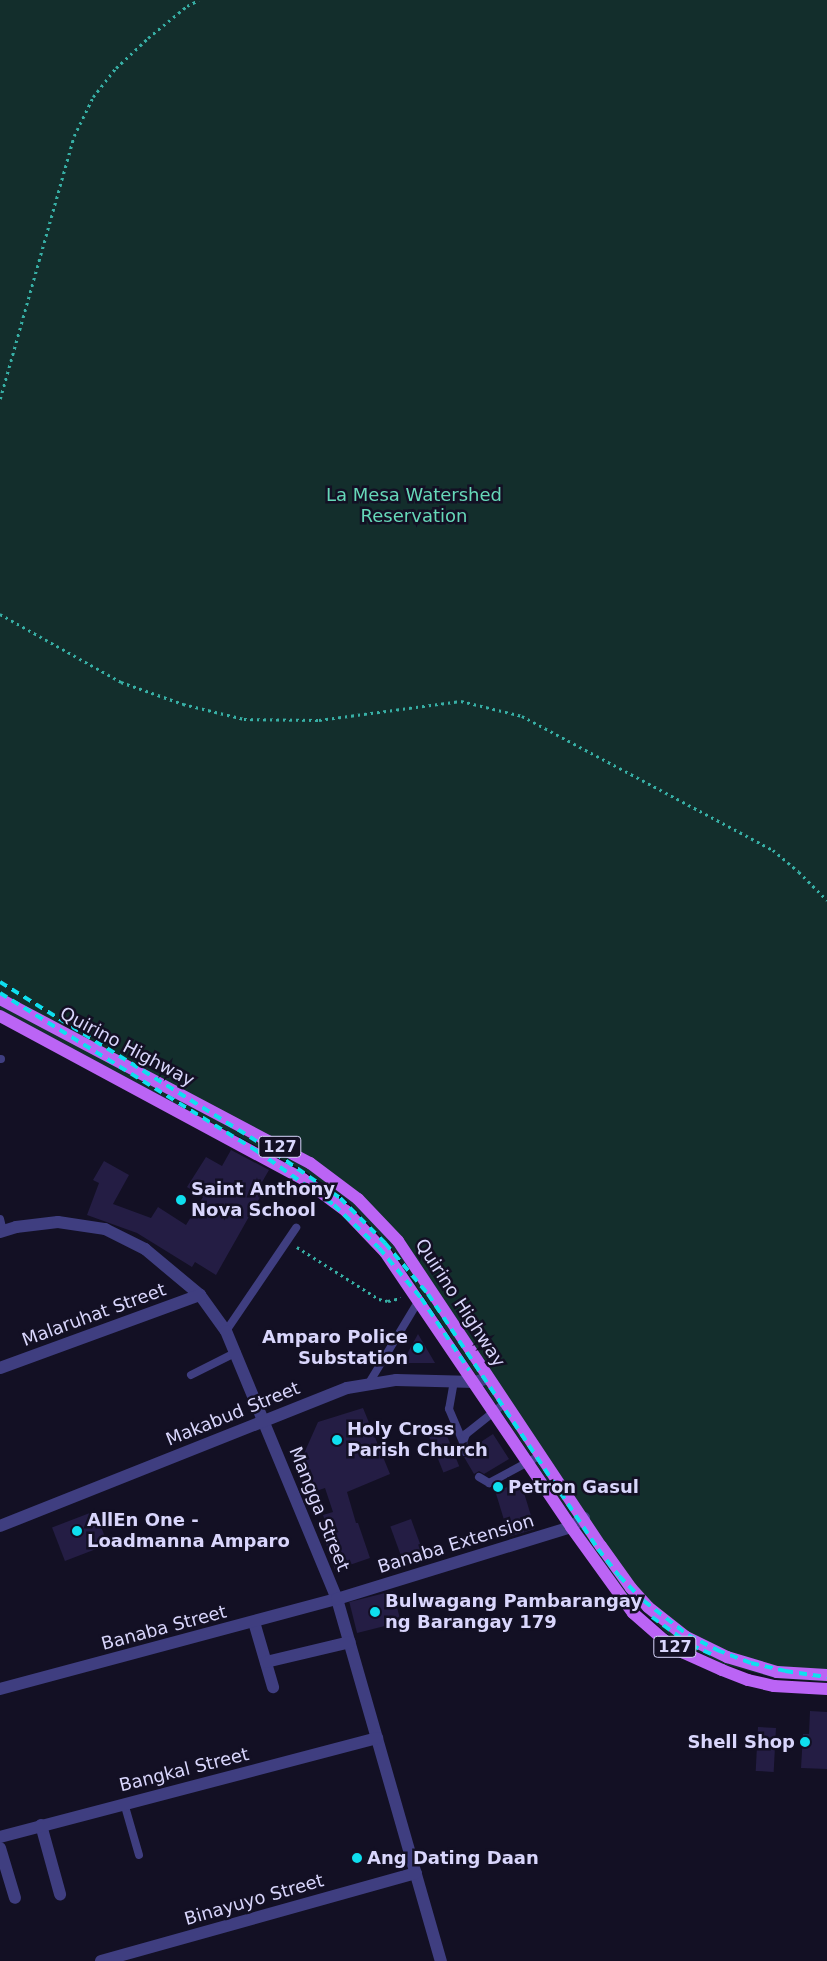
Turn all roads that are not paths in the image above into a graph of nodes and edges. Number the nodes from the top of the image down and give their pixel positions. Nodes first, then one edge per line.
1 (0, 999) edge
2 (0, 1016) edge
3 (1, 1228) edge
4 (296, 1228) dead end
5 (200, 1295) junction
6 (416, 1296) junction
7 (226, 1331) junction
8 (236, 1352) junction
9 (0, 1368) edge
10 (191, 1375) dead end
11 (488, 1378) junction
12 (454, 1381) junction
13 (475, 1382) junction
14 (369, 1383) junction
15 (505, 1403) junction
16 (494, 1410) junction
17 (265, 1421) junction
18 (463, 1442) junction
19 (464, 1452) dead end
20 (541, 1456) junction
21 (530, 1463) junction
22 (480, 1477) dead end
23 (584, 1518) junction
24 (0, 1526) edge
25 (571, 1527) junction
26 (337, 1599) junction
27 (254, 1622) junction
28 (350, 1642) junction
29 (266, 1662) junction
30 (827, 1675) edge
31 (273, 1687) dead end
32 (0, 1689) edge
33 (827, 1689) edge
34 (377, 1738) junction
35 (124, 1803) junction
36 (40, 1825) junction
37 (0, 1837) edge
38 (0, 1848) edge
39 (139, 1855) dead end
40 (416, 1873) junction
41 (60, 1894) dead end
42 (15, 1898) dead end
43 (101, 1961) edge
44 (441, 1961) edge

1 - 11 main road, Quirino Highway / 127
2 - 6 main road, Quirino Highway / 127
3 - 5 street, Mangga Street
4 - 7 lane
5 - 7 street, Mangga Street
5 - 9 street, Malaruhat Street
6 - 13 main road, Quirino Highway / 127
6 - 14 lane
7 - 8 street, Mangga Street
8 - 10 lane
8 - 17 street, Mangga Street
11 - 13 street, Makabud Street
11 - 15 main road, Quirino Highway / 127
12 - 13 street, Makabud Street
12 - 14 street, Makabud Street
12 - 18 lane
13 - 16 main road, Quirino Highway / 127
14 - 17 street, Makabud Street
15 - 16 lane
15 - 20 main road, Quirino Highway / 127
16 - 18 lane
16 - 21 main road, Quirino Highway / 127
17 - 24 street, Makabud Street
17 - 26 street, Mangga Street
18 - 19 lane
20 - 21 lane
20 - 23 main road, Quirino Highway / 127
21 - 22 lane
21 - 25 main road, Quirino Highway / 127
23 - 25 street, Banaba Extension
23 - 30 main road, Quirino Highway / 127
25 - 26 street, Banaba Extension
25 - 33 main road, Quirino Highway / 127
26 - 27 street, Banaba Street
26 - 28 street, Mangga Street
27 - 29 street
27 - 32 street, Banaba Street
28 - 29 street
28 - 34 street, Mangga Street
29 - 31 street
34 - 35 street, Bangkal Street
34 - 40 street, Mangga Street
35 - 36 street, Bangkal Street
35 - 39 lane
36 - 37 street, Bangkal Street
36 - 41 street
38 - 42 street
40 - 43 street, Binayuyo Street
40 - 44 street, Mangga Street

